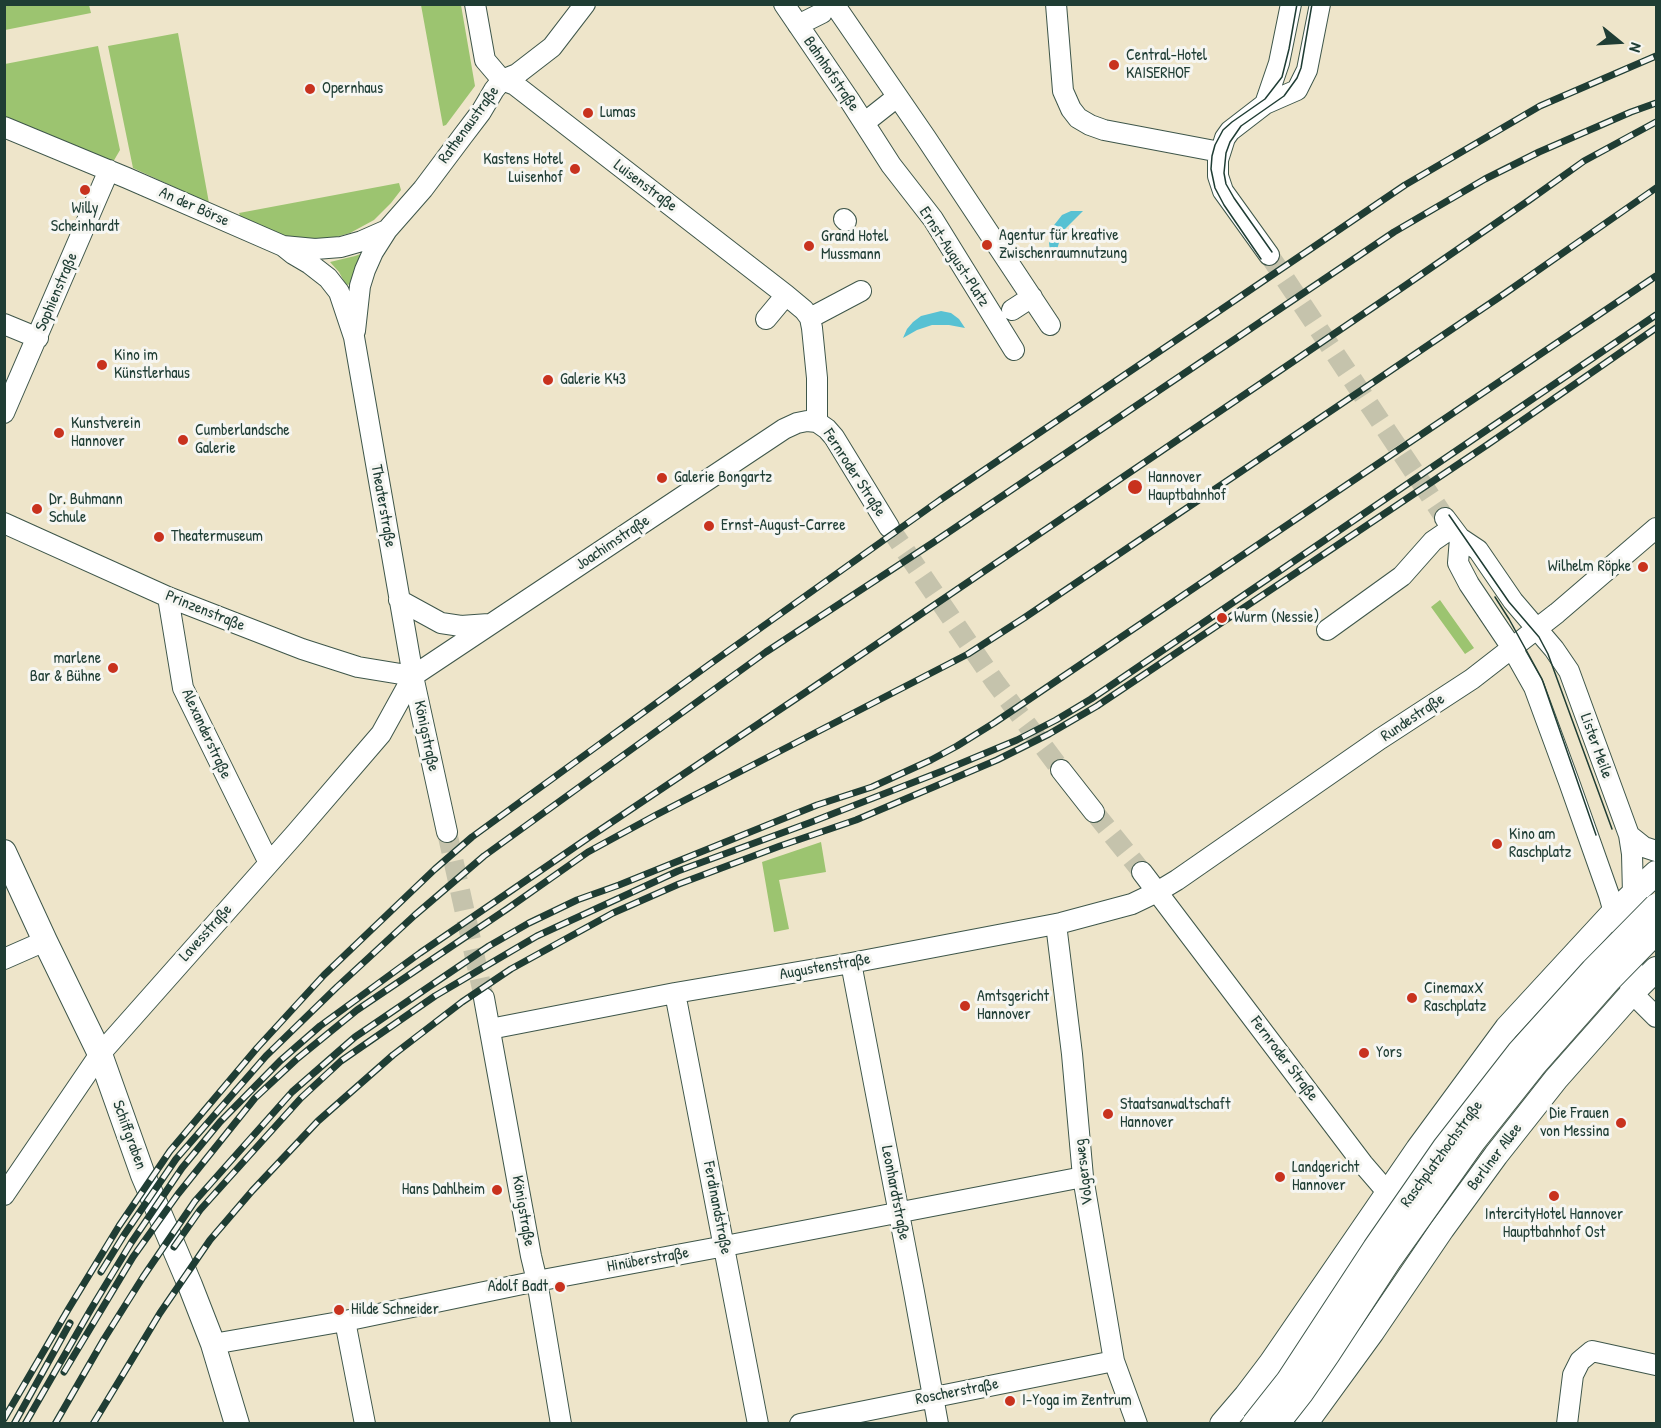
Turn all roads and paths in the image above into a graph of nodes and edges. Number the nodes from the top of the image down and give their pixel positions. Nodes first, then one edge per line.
1 (475, 4) edge
2 (585, 4) edge
3 (784, 4) edge
4 (1056, 4) edge
5 (1291, 4) edge
6 (1320, 4) edge
7 (816, 16) edge
8 (502, 80) junction
9 (897, 97) junction
10 (1265, 104) junction
11 (874, 114) junction
12 (4, 127) edge
13 (1220, 152) junction
14 (891, 165) joint
15 (109, 170) junction
16 (387, 230) junction
17 (283, 246) junction
18 (1269, 255) tunnel mouth
19 (861, 291) dead end
20 (786, 294) junction
21 (1032, 297) junction
22 (1012, 310) dead end
23 (810, 318) junction
24 (766, 319) dead end
25 (4, 324) edge
26 (1050, 325) dead end
27 (354, 337) junction
28 (38, 338) junction
29 (1014, 350) dead end
30 (4, 413) edge
31 (817, 422) junction
32 (4, 523) edge
33 (889, 527) tunnel mouth
34 (1452, 528) junction
35 (1656, 528) edge
36 (168, 597) junction
37 (399, 600) junction
38 (491, 624) junction
39 (1537, 628) junction
40 (1327, 630) dead end
41 (1512, 648) junction
42 (413, 675) junction
43 (1061, 770) tunnel mouth
44 (1094, 812) tunnel mouth
45 (447, 832) tunnel mouth
46 (1629, 835) junction
47 (1656, 851) edge
48 (4, 852) edge
49 (269, 863) junction
50 (1142, 872) tunnel mouth
51 (1656, 873) edge
52 (1157, 892) junction
53 (1633, 894) junction
54 (1656, 906) edge
55 (1614, 912) junction
56 (1056, 924) junction
57 (1656, 932) edge
58 (45, 940) junction
59 (4, 959) edge
60 (851, 963) junction
61 (1656, 969) edge
62 (675, 993) junction
63 (1632, 993) junction
64 (484, 998) tunnel mouth
65 (1656, 1017) edge
66 (490, 1029) junction
67 (99, 1054) junction
68 (1083, 1177) junction
69 (1388, 1193) junction
70 (4, 1195) edge
71 (899, 1212) junction
72 (1442, 1229) junction
73 (725, 1246) junction
74 (537, 1281) junction
75 (345, 1321) junction
76 (1372, 1332) junction
77 (213, 1344) junction
78 (1114, 1362) junction
79 (1656, 1365) edge
80 (933, 1397) junction
81 (1137, 1421) edge
82 (237, 1424) edge
83 (365, 1424) edge
84 (561, 1424) edge
85 (758, 1424) edge
86 (800, 1424) edge
87 (938, 1424) edge
88 (1222, 1424) edge
89 (1254, 1424) edge
90 (1277, 1424) edge
91 (1305, 1424) edge
92 (1567, 1424) edge

1 - 8 street
2 - 8 street, Rathenaustraße
3 - 7 street, Bahnhofstraße
4 - 13 street
5 - 10 street
6 - 10 street
7 - 9 street, Bahnhofstraße
7 - 11 street, Bahnhofstraße
8 - 16 street, Rathenaustraße
8 - 20 street, Luisenstraße
9 - 11 street, Bahnhofstraße
9 - 21 street, Bahnhofstraße
10 - 13 street
11 - 14 street, Bahnhofstraße
12 - 15 street, An der Börse
13 - 18 street
14 - 29 street, Ernst-August-Platz
15 - 17 street, An der Börse
15 - 28 street, Sophienstraße
16 - 17 street, An der Börse
16 - 27 street, Theaterstraße
17 - 27 street, Theaterstraße
19 - 23 street
20 - 23 street, Luisenstraße
20 - 24 street
21 - 22 street, Ernst-August-Platz
21 - 26 street
23 - 31 street
25 - 28 street
27 - 37 street, Theaterstraße
28 - 30 street, Sophienstraße
31 - 33 street, Fernroder Straße
31 - 38 street, Joachimstraße
32 - 36 street, Prinzenstraße
34 - 39 street, Lister Meile
34 - 40 street
34 - 41 street
35 - 39 street, Rundestraße
36 - 42 street, Prinzenstraße
36 - 49 street, Alexanderstraße
37 - 38 street
37 - 42 street, Theaterstraße
38 - 42 street, Joachimstraße
39 - 41 street, Rundestraße
39 - 46 street, Lister Meile
41 - 52 street, Rundestraße
41 - 55 street
42 - 45 street, Königstraße
42 - 49 street, Lavesstraße
43 - 44 street
46 - 47 street
46 - 53 street, Lister Meile
48 - 58 main road, Schiffgraben
49 - 67 street, Lavesstraße
50 - 52 street, Fernroder Straße
51 - 53 main road
52 - 56 street, Augustenstraße
52 - 69 street, Fernroder Straße
53 - 55 main road
53 - 63 street, Lister Meile
54 - 89 main road, Raschplatzhochstraße, bridge
55 - 63 street
55 - 69 main road
56 - 60 street, Augustenstraße
56 - 68 street, Volgersweg
57 - 90 main road, Raschplatzhochstraße, bridge
58 - 59 street
58 - 67 main road, Schiffgraben
60 - 62 street, Augustenstraße
60 - 71 street, Leonhardtstraße
61 - 63 main road, Berliner Allee
62 - 66 street, Augustenstraße
62 - 73 street, Ferdinandstraße
63 - 65 street
63 - 72 main road, Berliner Allee
64 - 66 street, Königstraße
66 - 74 street, Königstraße
67 - 70 street, Lavesstraße
67 - 77 main road, Schiffgraben
68 - 71 street, Hinüberstraße
68 - 78 street, Volgersweg
69 - 72 street, Fernroder Straße
69 - 76 main road, Berliner Allee
69 - 88 main road
71 - 73 street, Hinüberstraße
71 - 80 street, Leonhardtstraße
72 - 76 main road, Berliner Allee
73 - 74 street, Hinüberstraße
73 - 85 street, Ferdinandstraße
74 - 75 street, Hinüberstraße
74 - 84 street, Königstraße
75 - 77 street, Hinüberstraße
75 - 83 street
76 - 91 main road, Berliner Allee
77 - 82 main road, Schiffgraben
78 - 80 street, Roscherstraße
78 - 81 street, Volgersweg
79 - 92 street
80 - 86 street, Roscherstraße
80 - 87 street, Leonhardtstraße

